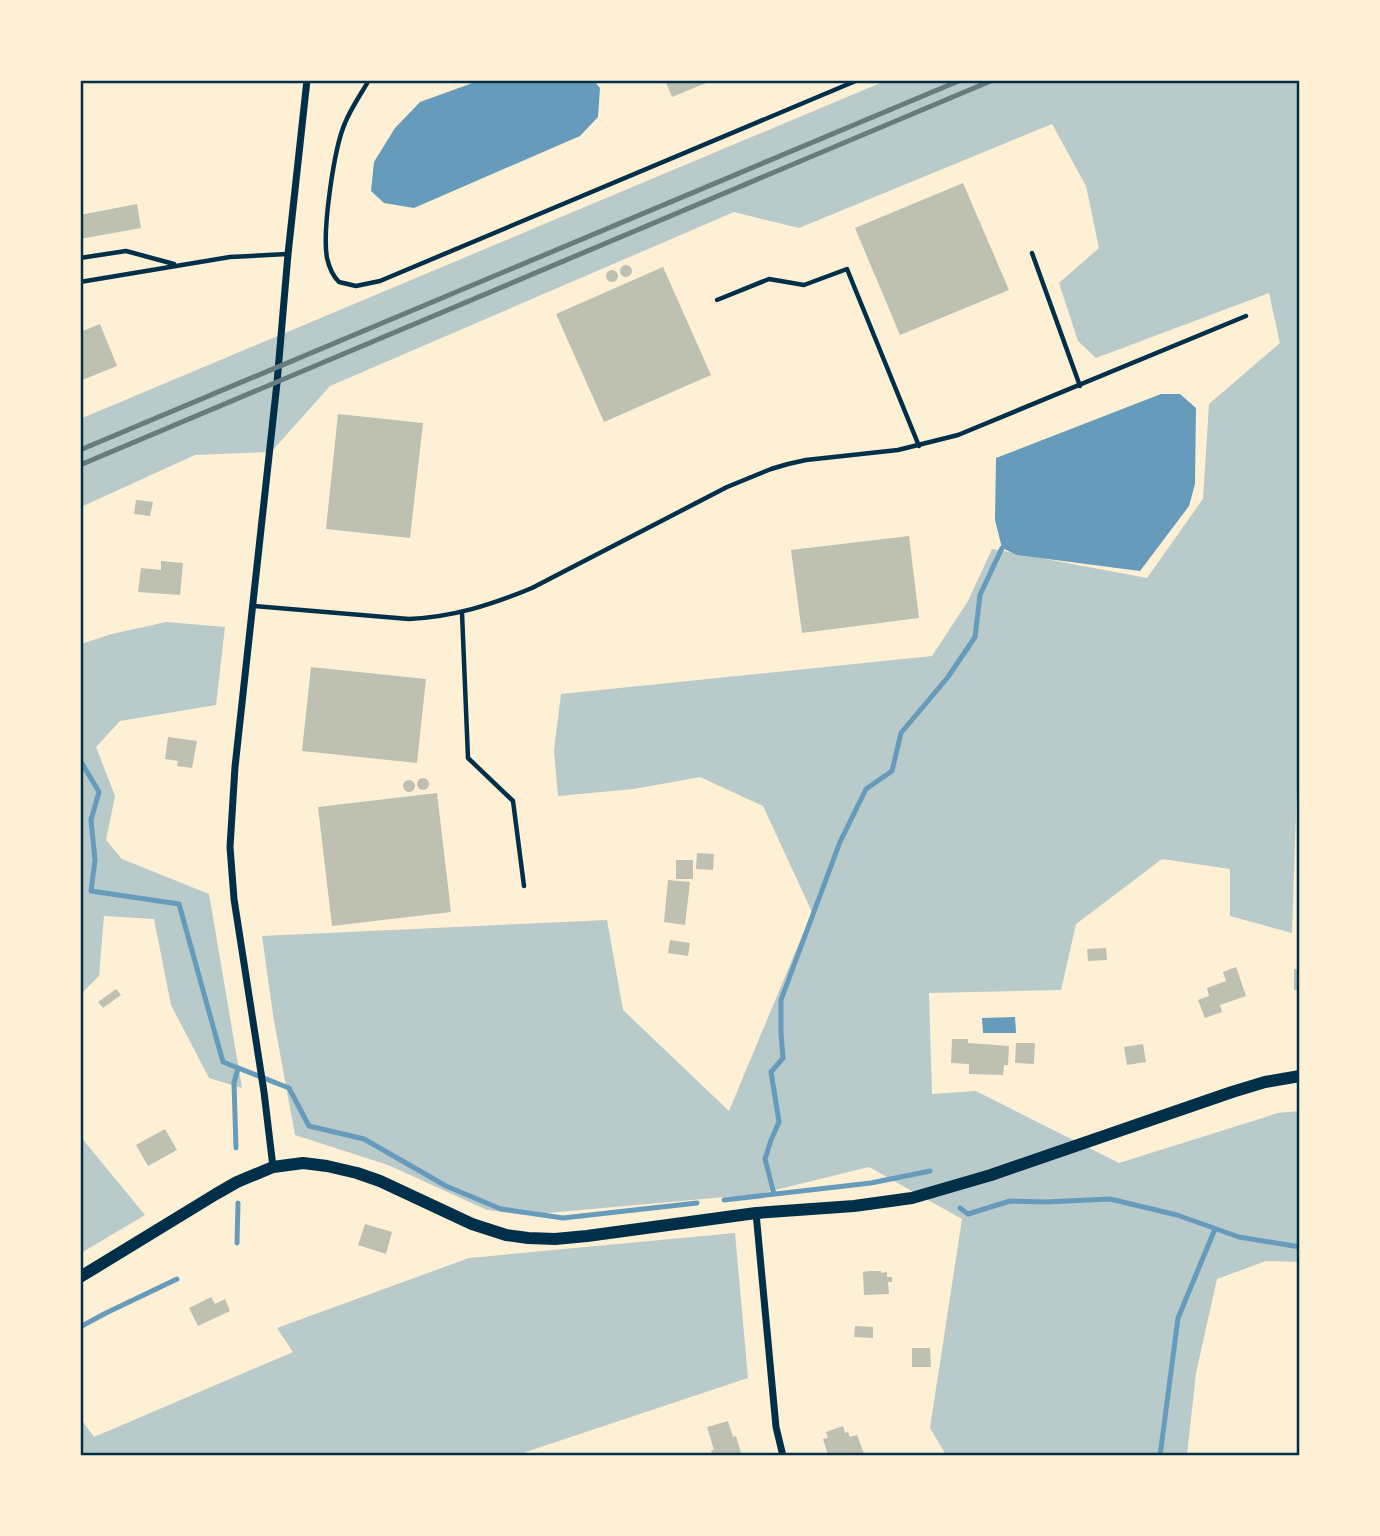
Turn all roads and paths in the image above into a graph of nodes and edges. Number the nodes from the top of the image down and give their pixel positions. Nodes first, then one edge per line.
1 (307, 80) edge
2 (369, 80) edge
3 (858, 80) edge
4 (1032, 253) dead end
5 (288, 254) junction
6 (80, 258) edge
7 (178, 265) junction
8 (80, 282) edge
9 (717, 300) dead end
10 (1246, 316) dead end
11 (1080, 386) junction
12 (919, 446) junction
13 (253, 606) junction
14 (462, 613) junction
15 (524, 886) dead end
16 (1300, 1076) edge
17 (274, 1167) junction
18 (756, 1213) junction
19 (80, 1277) edge
20 (783, 1455) edge

1 - 5 street
2 - 3 lane
4 - 11 lane
5 - 7 lane
5 - 13 street
6 - 7 lane
7 - 8 lane
9 - 12 lane
10 - 11 lane
11 - 12 lane
12 - 14 lane
13 - 14 lane
13 - 17 street
14 - 15 lane
16 - 18 street
17 - 18 street
17 - 19 street
18 - 20 street

